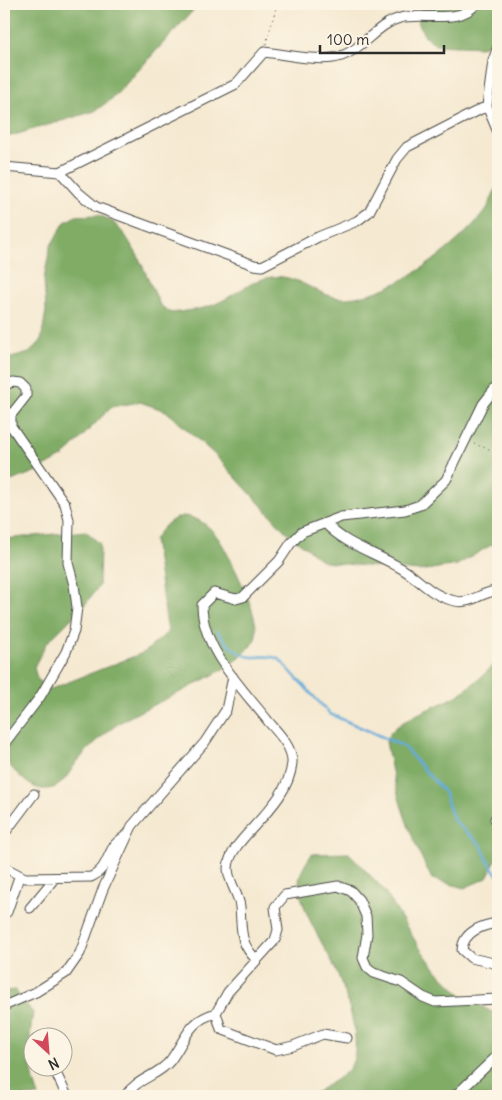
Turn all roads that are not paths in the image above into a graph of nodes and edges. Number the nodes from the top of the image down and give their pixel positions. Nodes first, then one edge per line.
1 (476, 4) edge
2 (498, 46) edge
3 (487, 106) junction
4 (498, 132) edge
5 (4, 167) edge
6 (60, 172) junction
7 (4, 385) edge
8 (498, 385) edge
9 (325, 523) junction
10 (498, 591) edge
11 (233, 677) junction
12 (4, 744) edge
13 (34, 794) dead end
14 (4, 834) edge
15 (127, 835) junction
16 (4, 867) edge
17 (19, 877) junction
18 (54, 879) junction
19 (30, 908) dead end
20 (4, 914) edge
21 (498, 923) edge
22 (256, 959) junction
23 (498, 964) edge
24 (498, 999) edge
25 (4, 1006) edge
26 (216, 1013) junction
27 (347, 1038) dead end
28 (498, 1055) edge
29 (58, 1078) edge
30 (67, 1096) edge
31 (125, 1096) edge
32 (455, 1096) edge

1 - 6 street
2 - 3 street
3 - 4 street
3 - 6 street
5 - 6 street
7 - 12 street
8 - 9 street
9 - 10 street
9 - 11 street
11 - 15 street
11 - 22 street
13 - 14 street
15 - 18 street
15 - 25 street
16 - 17 street
17 - 18 street
17 - 20 street
18 - 19 street
21 - 23 street
22 - 24 street
22 - 26 street
26 - 27 street
26 - 31 street
28 - 32 street
29 - 30 street

